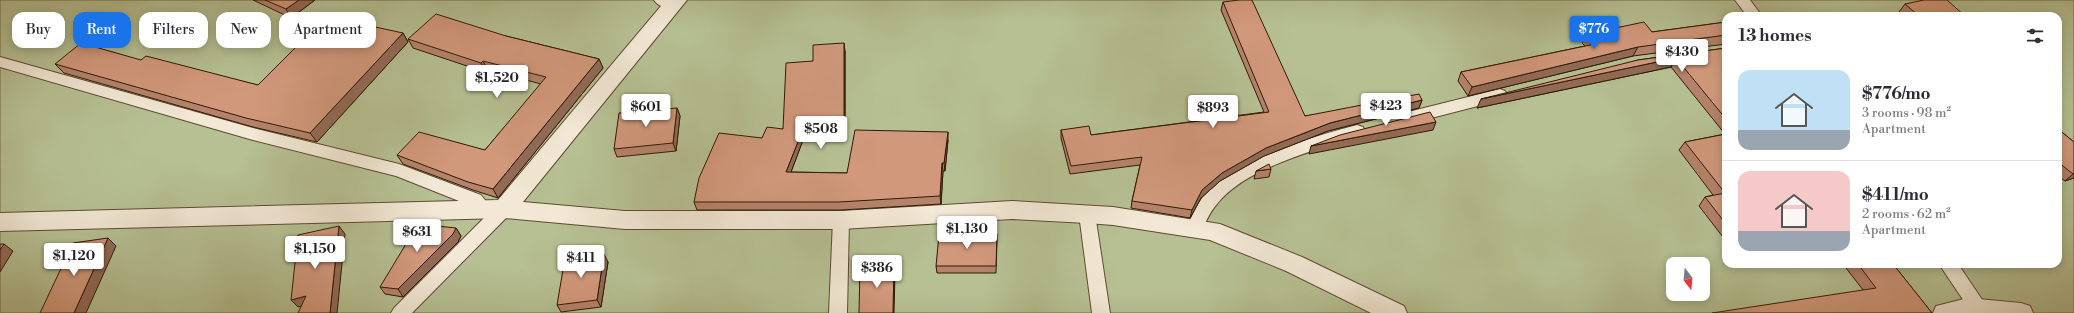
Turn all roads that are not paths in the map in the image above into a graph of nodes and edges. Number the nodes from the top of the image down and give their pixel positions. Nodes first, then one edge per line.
1 (1742, 0) edge
2 (670, 2) edge
3 (1752, 12) edge
4 (0, 62) edge
5 (1518, 91) edge
6 (1395, 121) edge
7 (1372, 127) edge
8 (494, 209) junction
9 (1087, 214) junction
10 (841, 220) junction
11 (0, 222) edge
12 (1194, 229) junction
13 (1951, 268) edge
14 (1979, 309) junction
15 (400, 313) edge
16 (838, 313) edge
17 (1101, 313) edge
18 (1395, 313) edge
19 (1945, 313) edge
20 (2021, 313) edge

1 - 3 lane
2 - 8 street
4 - 8 lane
5 - 6 lane
7 - 12 lane
8 - 10 street
8 - 11 street
8 - 15 lane
9 - 10 street
9 - 12 street
9 - 17 lane
10 - 16 lane
12 - 18 street
13 - 14 lane
14 - 19 street
14 - 20 street

